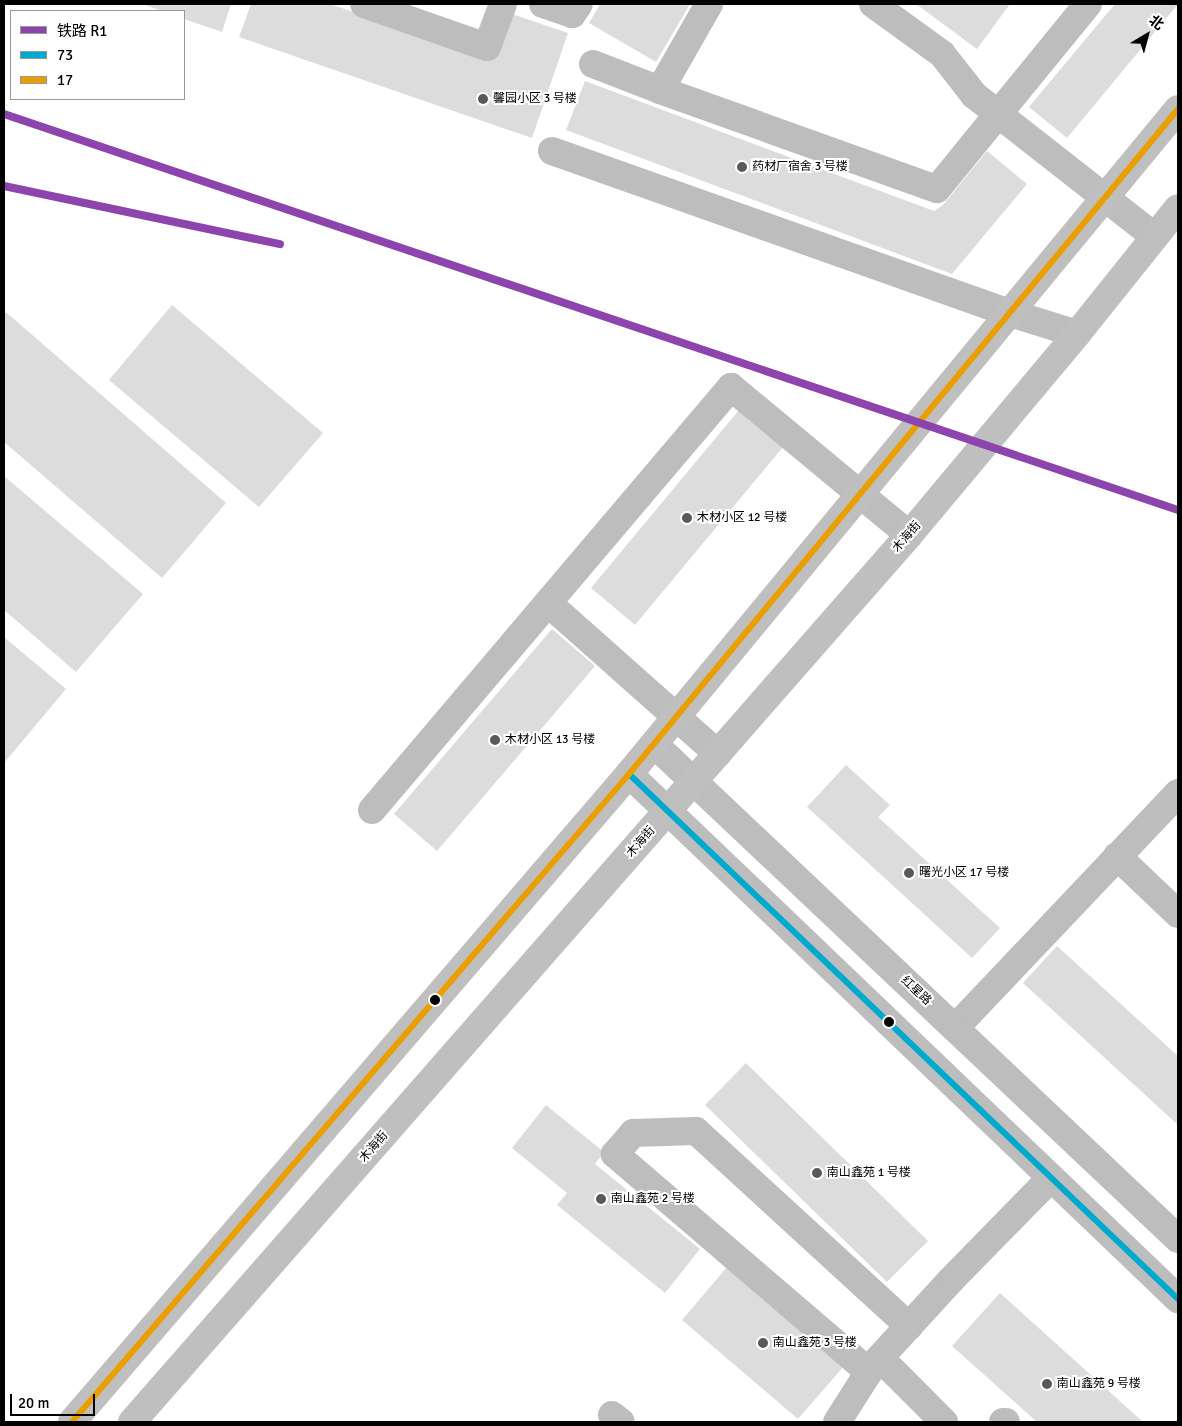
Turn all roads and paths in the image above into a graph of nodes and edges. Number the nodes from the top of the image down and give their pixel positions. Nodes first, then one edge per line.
1 (364, 4) edge
2 (503, 4) edge
3 (543, 4) edge
4 (578, 4) edge
5 (709, 4) edge
6 (872, 4) edge
7 (1088, 4) edge
8 (593, 64) dead end
9 (660, 90) junction
10 (1178, 108) edge
11 (997, 113) junction
12 (552, 151) dead end
13 (1104, 199) junction
14 (1178, 208) edge
15 (1154, 236) junction
16 (1010, 313) junction
17 (1077, 334) junction
18 (860, 495) junction
19 (909, 535) junction
20 (548, 603) junction
21 (676, 717) junction
22 (654, 744) junction
23 (718, 754) junction
24 (629, 774) junction
25 (694, 781) junction
26 (1178, 793) edge
27 (372, 810) dead end
28 (668, 811) junction
29 (1117, 856) junction
30 (1178, 914) edge
31 (955, 1028) junction
32 (1051, 1178) junction
33 (1178, 1239) edge
34 (1178, 1299) edge
35 (909, 1326) junction
36 (874, 1364) junction
37 (72, 1422) edge
38 (132, 1422) edge
39 (837, 1422) edge
40 (944, 1422) edge

1 - 2 street
3 - 4 street
5 - 9 street
6 - 11 street
7 - 11 street
8 - 9 street
9 - 11 street
10 - 13 main road
11 - 13 street
12 - 16 street
13 - 15 street
13 - 16 main road
14 - 15 main road, 木海街
15 - 17 main road, 木海街
16 - 17 street
16 - 18 main road
17 - 19 main road, 木海街
18 - 19 street
18 - 20 street
18 - 21 main road
19 - 23 main road, 木海街
20 - 21 street
20 - 27 street
21 - 22 main road
21 - 23 street
22 - 24 main road
22 - 25 street, 红星路
23 - 25 main road, 木海街
24 - 28 street
24 - 37 main road
25 - 28 main road, 木海街
25 - 31 street, 红星路
26 - 29 street
28 - 32 street
28 - 38 main road, 木海街
29 - 30 street
29 - 31 street
31 - 33 street, 红星路
32 - 34 street
32 - 35 street
35 - 36 street
35 - 36 street
36 - 39 street
36 - 40 street

